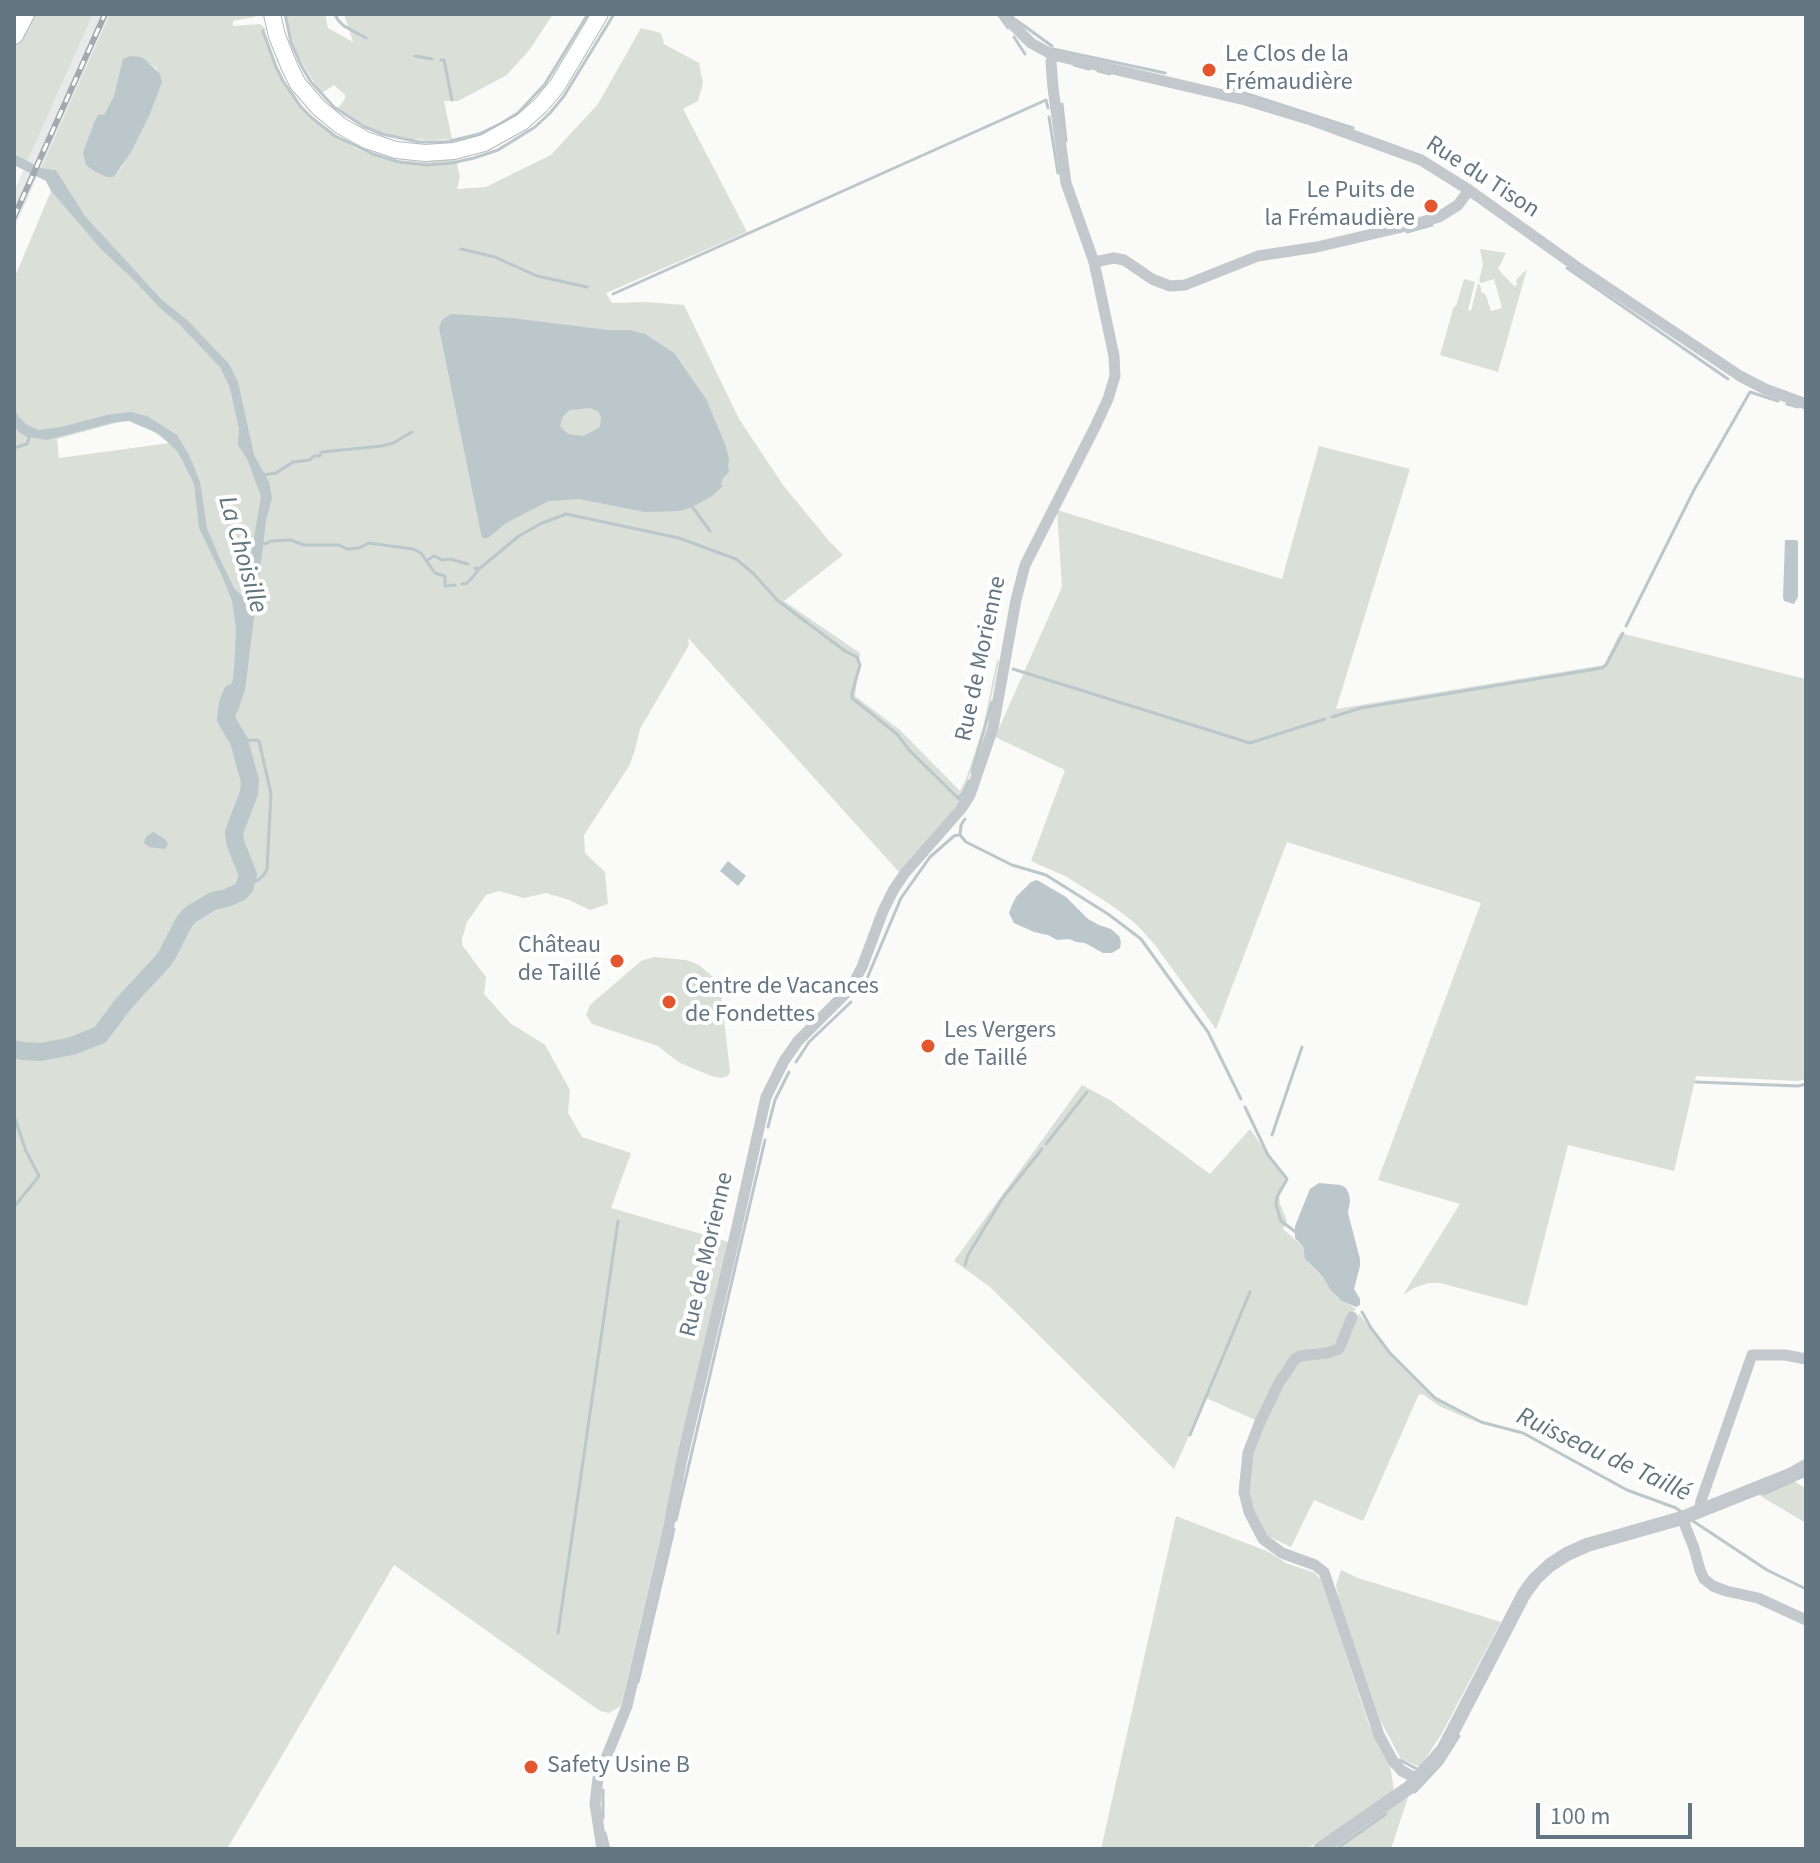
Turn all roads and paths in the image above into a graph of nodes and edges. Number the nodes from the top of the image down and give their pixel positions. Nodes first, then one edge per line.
1 (25, 14) edge
2 (272, 14) edge
3 (600, 14) edge
4 (1006, 14) edge
5 (14, 35) edge
6 (1053, 55) junction
7 (1469, 190) junction
8 (1094, 262) junction
9 (1806, 404) edge
10 (1352, 1317) dead end
11 (1806, 1359) edge
12 (1806, 1466) edge
13 (1688, 1516) junction
14 (1806, 1620) edge
15 (1418, 1779) junction
16 (602, 1849) edge
17 (1320, 1849) edge

1 - 5 highway
2 - 3 main road
4 - 6 street
6 - 7 street, Rue du Tison
6 - 8 street, Rue de Morienne
7 - 8 street
7 - 9 street, Rue du Tison
8 - 16 street, Rue de Morienne
10 - 15 street
11 - 13 street
12 - 13 street
13 - 14 street
13 - 15 street
15 - 17 street

